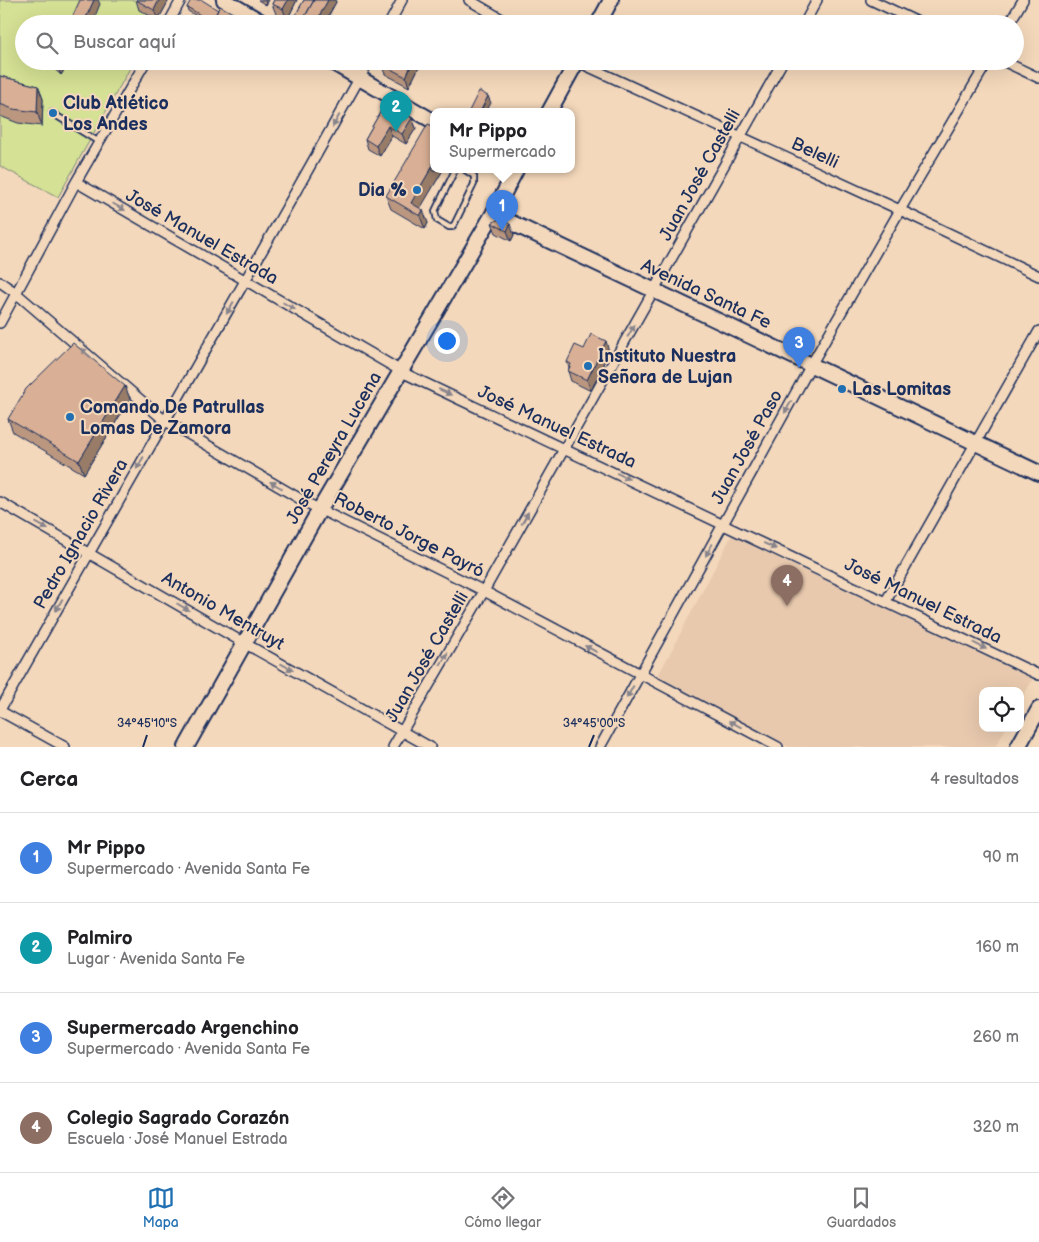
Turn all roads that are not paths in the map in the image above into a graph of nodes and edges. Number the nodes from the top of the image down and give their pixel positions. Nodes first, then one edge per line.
1 (181, 0) edge
2 (224, 0) edge
3 (402, 0) edge
4 (469, 0) edge
5 (611, 0) edge
6 (817, 0) edge
7 (871, 0) edge
8 (1023, 0) edge
9 (173, 15) edge
10 (250, 15) edge
11 (394, 15) edge
12 (495, 15) edge
13 (603, 15) edge
14 (809, 15) edge
15 (903, 15) edge
16 (1014, 15) edge
17 (141, 70) edge
18 (345, 70) edge
19 (363, 70) edge
20 (571, 70) edge
21 (596, 70) edge
22 (778, 70) edge
23 (983, 70) edge
24 (1022, 70) edge
25 (359, 78) junction
26 (1039, 78) edge
27 (550, 108) edge
28 (52, 113) dead end
29 (430, 119) edge
30 (740, 136) junction
31 (99, 142) junction
32 (453, 173) edge
33 (470, 173) edge
34 (514, 173) edge
35 (76, 182) junction
36 (900, 210) junction
37 (493, 214) junction
38 (1039, 276) edge
39 (246, 281) junction
40 (0, 282) edge
41 (654, 290) junction
42 (16, 293) junction
43 (0, 323) edge
44 (1039, 331) edge
45 (811, 365) junction
46 (401, 371) junction
47 (164, 420) junction
48 (976, 443) junction
49 (564, 448) junction
50 (1039, 472) edge
51 (0, 502) edge
52 (320, 509) junction
53 (723, 524) junction
54 (89, 552) junction
55 (484, 591) junction
56 (886, 601) junction
57 (244, 643) junction
58 (1039, 674) edge
59 (640, 675) junction
60 (1039, 710) edge
61 (0, 711) edge
62 (402, 732) junction
63 (65, 747) edge
64 (186, 747) edge
65 (393, 747) edge
66 (430, 747) edge
67 (600, 747) edge
68 (778, 747) edge
69 (1018, 747) edge

1 - 9 street
2 - 10 main road
3 - 11 street
4 - 12 street
5 - 13 main road
6 - 14 street
7 - 15 street
8 - 16 street
17 - 31 street
18 - 25 main road
19 - 25 street, Pedro Ignacio Rivera
20 - 27 main road
21 - 30 street, Belelli
22 - 30 street, Juan José Castelli
23 - 36 street, Juan José Paso
24 - 26 street
25 - 29 main road
25 -> 39 street, Pedro Ignacio Rivera
28 - 31 lane
30 - 36 street, Belelli
30 - 41 street, Juan José Castelli
31 - 35 street
32 - 33 lane
34 - 37 main road, José Pereyra Lucena
35 -> 39 street, José Manuel Estrada
35 - 42 street
36 - 38 street, Belelli
36 - 45 street, Juan José Paso
37 - 41 main road, Avenida Santa Fe
37 - 46 main road, José Pereyra Lucena
39 -> 46 street, José Manuel Estrada
39 -> 47 street, Pedro Ignacio Rivera
40 - 42 street, Roberto Jorge Payró
41 - 45 main road, Avenida Santa Fe
49 -> 41 street, Juan José Castelli
42 - 43 street
47 -> 42 street, Roberto Jorge Payró
44 - 48 street
45 - 48 main road, Avenida Santa Fe
45 -> 53 street, Juan José Paso
46 -> 49 street, José Manuel Estrada
46 - 52 main road, José Pereyra Lucena
52 -> 47 street, Roberto Jorge Payró
47 -> 54 street, Pedro Ignacio Rivera
48 - 50 main road, Avenida Santa Fe
48 - 56 street
49 -> 53 street, José Manuel Estrada
55 -> 49 street, Juan José Castelli
51 -> 54 street, Antonio Mentruyt
52 - 55 street, Roberto Jorge Payró
52 - 57 main road, José Pereyra Lucena
53 -> 56 street, José Manuel Estrada
53 -> 59 street, Juan José Paso
54 -> 57 street, Antonio Mentruyt
54 -> 61 street, Pedro Ignacio Rivera
59 -> 55 street, Roberto Jorge Payró
62 -> 55 street, Juan José Castelli
56 -> 58 street, José Manuel Estrada
57 -> 62 street, Antonio Mentruyt
57 - 64 main road, José Pereyra Lucena
59 -> 67 street, Juan José Paso
68 -> 59 street, Roberto Jorge Payró
60 - 69 main road
61 - 63 street
62 - 65 street, Juan José Castelli
62 - 66 street, Antonio Mentruyt

